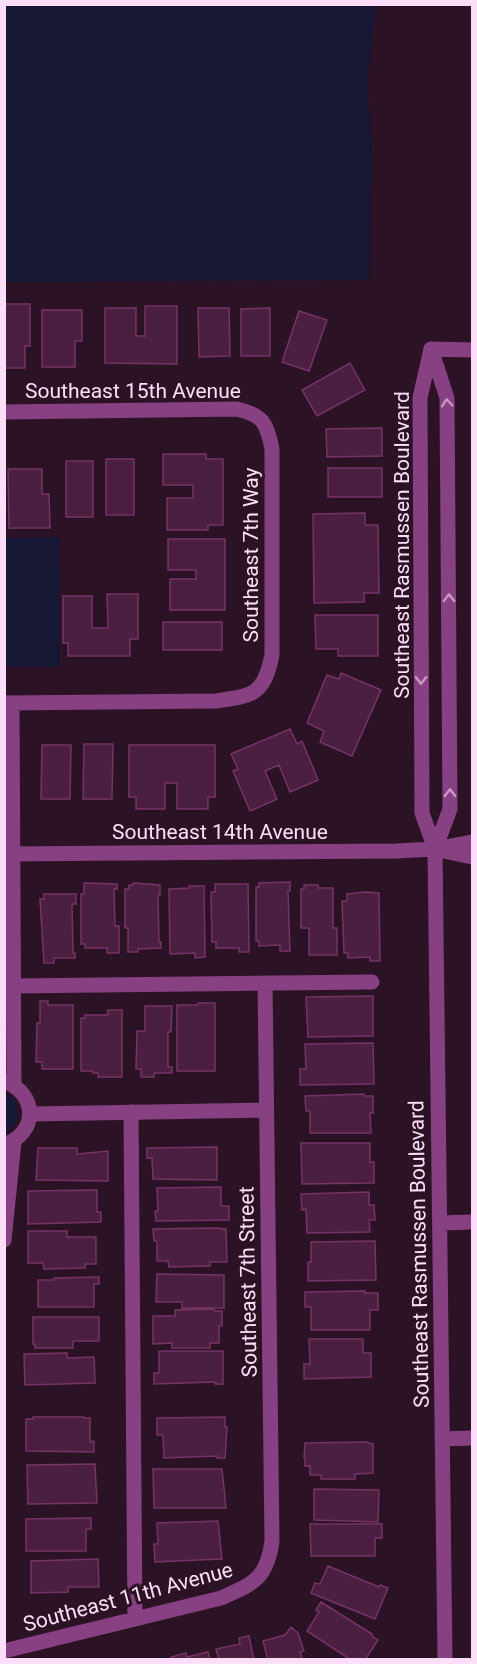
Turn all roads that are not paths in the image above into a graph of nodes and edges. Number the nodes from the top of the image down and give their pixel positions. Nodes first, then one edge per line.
1 (431, 349) junction
2 (472, 350) edge
3 (4, 412) edge
4 (261, 418) joint
5 (8, 703) edge
6 (472, 842) edge
7 (435, 849) junction
8 (9, 854) edge
9 (472, 856) edge
10 (372, 982) dead end
11 (265, 983) junction
12 (12, 986) junction
13 (9, 1083) edge
14 (266, 1110) junction
15 (131, 1112) junction
16 (30, 1114) junction
17 (9, 1143) edge
18 (472, 1222) edge
19 (440, 1223) junction
20 (4, 1240) edge
21 (472, 1438) edge
22 (442, 1439) junction
23 (260, 1577) joint
24 (135, 1620) junction
25 (4, 1652) edge
26 (445, 1659) edge

1 - 2 street
1 -> 7 street, Southeast Rasmussen Boulevard
7 -> 1 street, Southeast Rasmussen Boulevard
3 - 4 street, Southeast 15th Avenue
4 - 5 street, Southeast 7th Way
5 - 8 street
6 - 7 street, Southeast 14th Avenue
7 - 8 street, Southeast 14th Avenue
7 - 9 street, Southeast 14th Avenue
7 - 19 street, Southeast Rasmussen Boulevard
8 - 12 street
10 - 11 street
11 - 12 street
11 - 14 street, Southeast 7th Street
12 - 13 street
13 - 16 street
14 - 15 street
14 - 23 street, Southeast 7th Street
15 - 16 street
15 - 24 street
16 - 17 street
17 - 20 street
18 - 19 street
19 - 22 street, Southeast Rasmussen Boulevard
21 - 22 street
22 - 26 street, Southeast Rasmussen Boulevard
23 - 24 street, Southeast 11th Avenue
24 - 25 street, Southeast 11th Avenue

